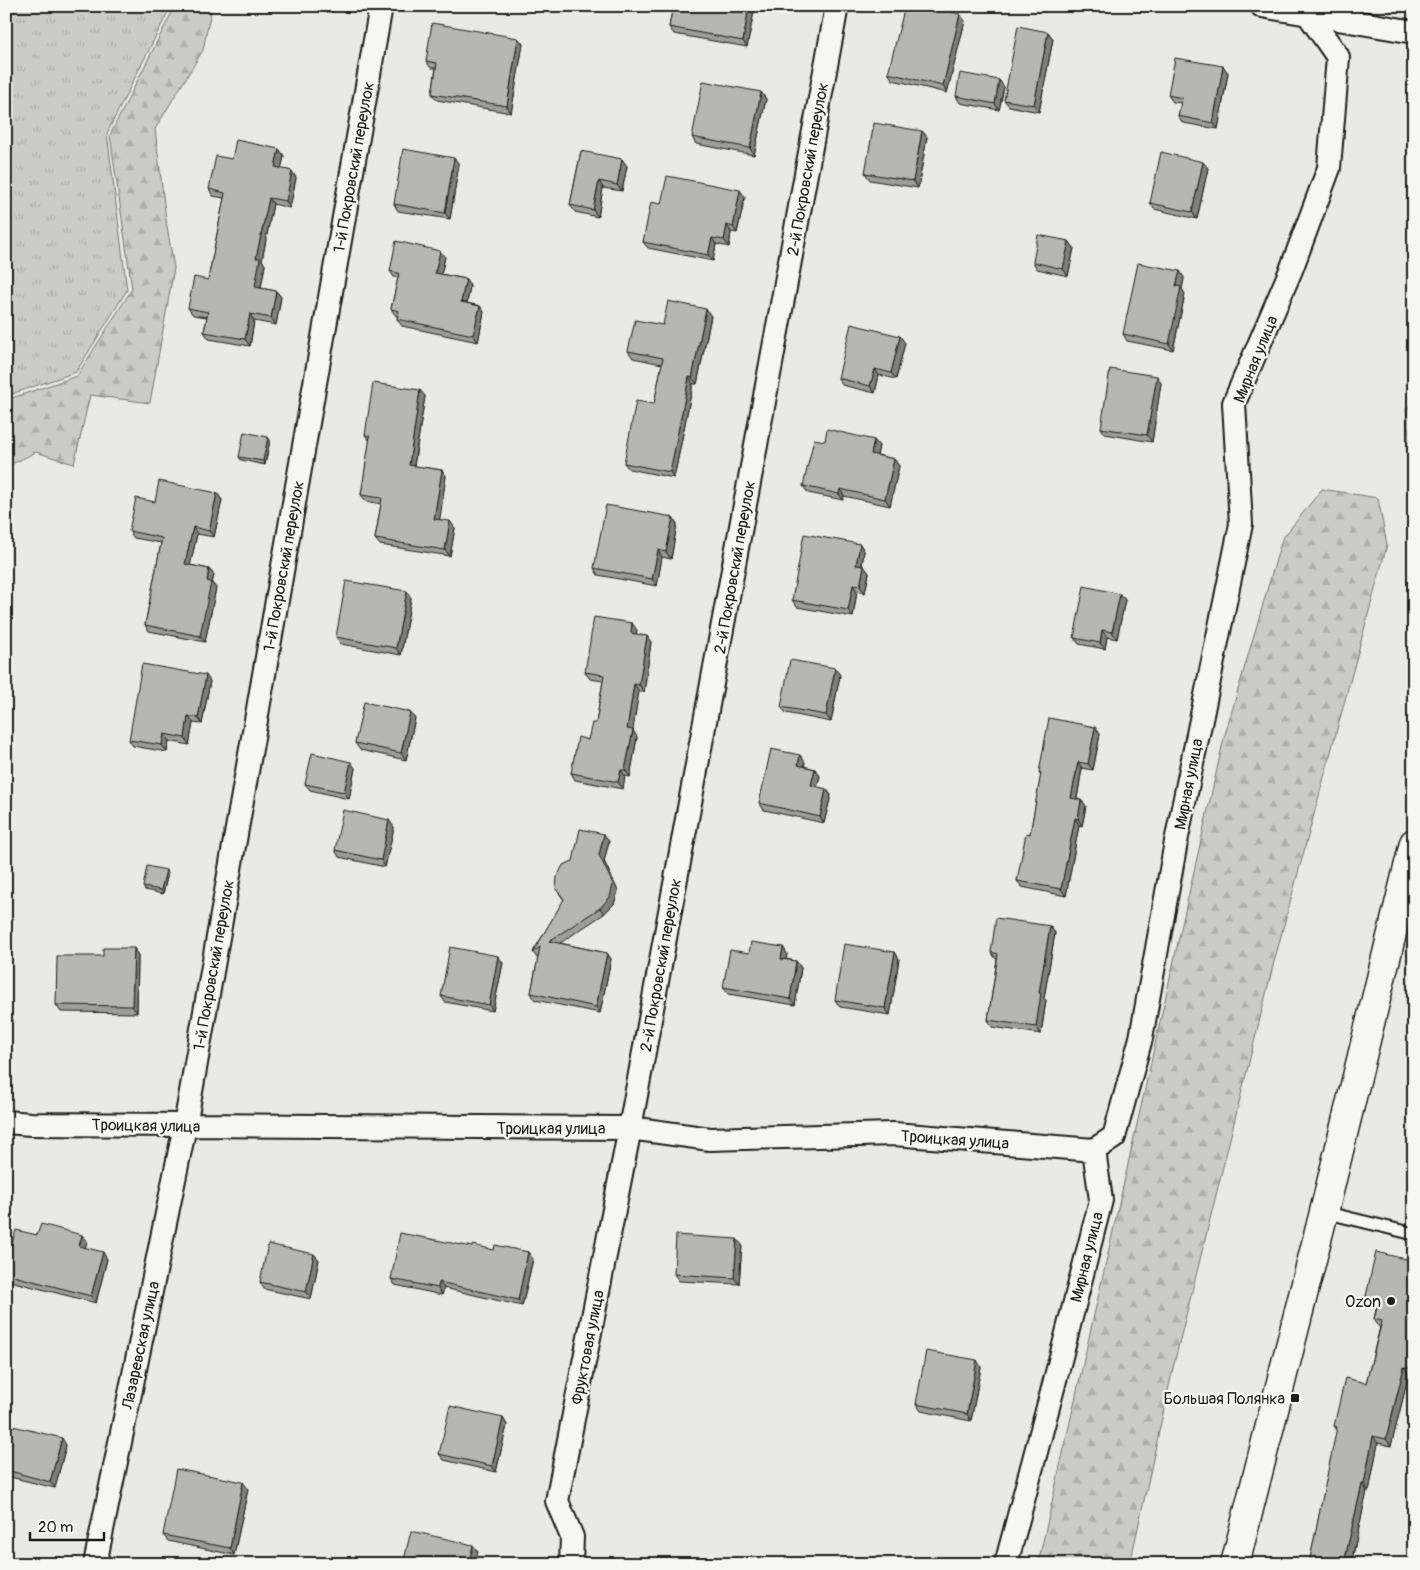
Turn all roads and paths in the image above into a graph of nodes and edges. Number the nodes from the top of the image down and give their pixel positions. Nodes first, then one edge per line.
1 (381, 6) edge
2 (837, 6) edge
3 (1262, 6) edge
4 (1308, 10) edge
5 (1414, 32) edge
6 (1414, 843) edge
7 (6, 1122) edge
8 (185, 1126) junction
9 (630, 1128) junction
10 (1094, 1150) junction
11 (1324, 1212) junction
12 (1414, 1234) edge
13 (95, 1564) edge
14 (571, 1564) edge
15 (1006, 1564) edge
16 (1235, 1564) edge

1 - 8 street, 1-й Покровский переулок
2 - 9 street, 2-й Покровский переулок
3 - 4 street
4 - 5 street
4 - 10 street, Мирная улица
6 - 11 street
7 - 8 street, Троицкая улица
8 - 9 street, Троицкая улица
8 - 13 street, Лазаревская улица
9 - 10 street, Троицкая улица
9 - 14 street, Фруктовая улица
10 - 15 street, Мирная улица
11 - 12 lane
11 - 16 street

